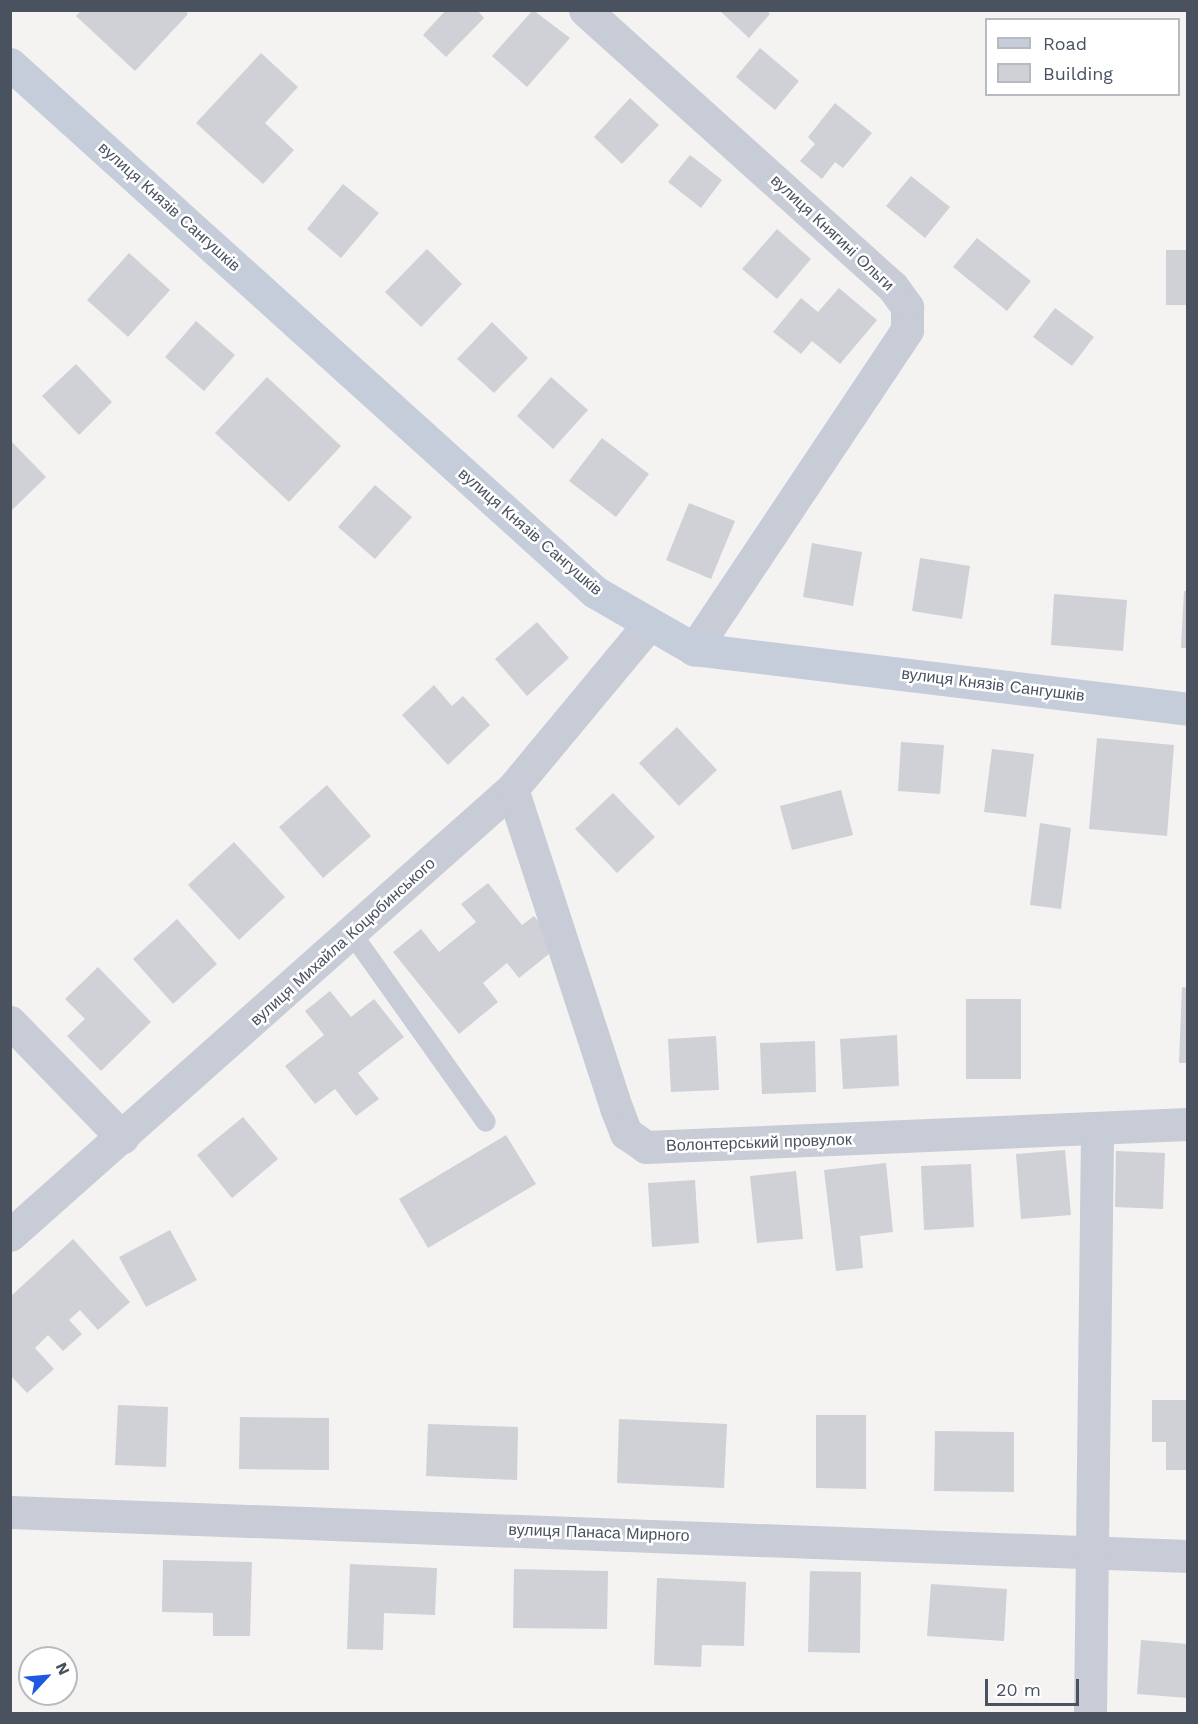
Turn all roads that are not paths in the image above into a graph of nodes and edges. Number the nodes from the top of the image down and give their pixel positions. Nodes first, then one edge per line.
1 (585, 10) edge
2 (10, 64) edge
3 (649, 624) junction
4 (694, 650) junction
5 (1188, 710) edge
6 (512, 789) junction
7 (352, 935) junction
8 (10, 1022) edge
9 (486, 1122) dead end
10 (1188, 1124) edge
11 (1097, 1129) junction
12 (122, 1137) junction
13 (10, 1235) edge
14 (10, 1512) edge
15 (1094, 1550) junction
16 (1188, 1556) edge
17 (1090, 1713) edge

1 - 4 street, вулиця Княгині Ольги
2 - 3 main road, вулиця Князів Сангушків
3 - 4 main road, вулиця Князів Сангушків
3 - 6 street, вулиця Михайла Коцюбинського
4 - 5 main road, вулиця Князів Сангушків
6 - 7 street, вулиця Михайла Коцюбинського
6 - 11 street, Волонтерський провулок
7 - 9 lane
7 - 12 street, вулиця Михайла Коцюбинського
8 - 12 street
10 - 11 street, Волонтерський провулок
11 - 15 street
12 - 13 street, вулиця Михайла Коцюбинського
14 - 15 street, вулиця Панаса Мирного
15 - 16 street, вулиця Панаса Мирного
15 - 17 street

